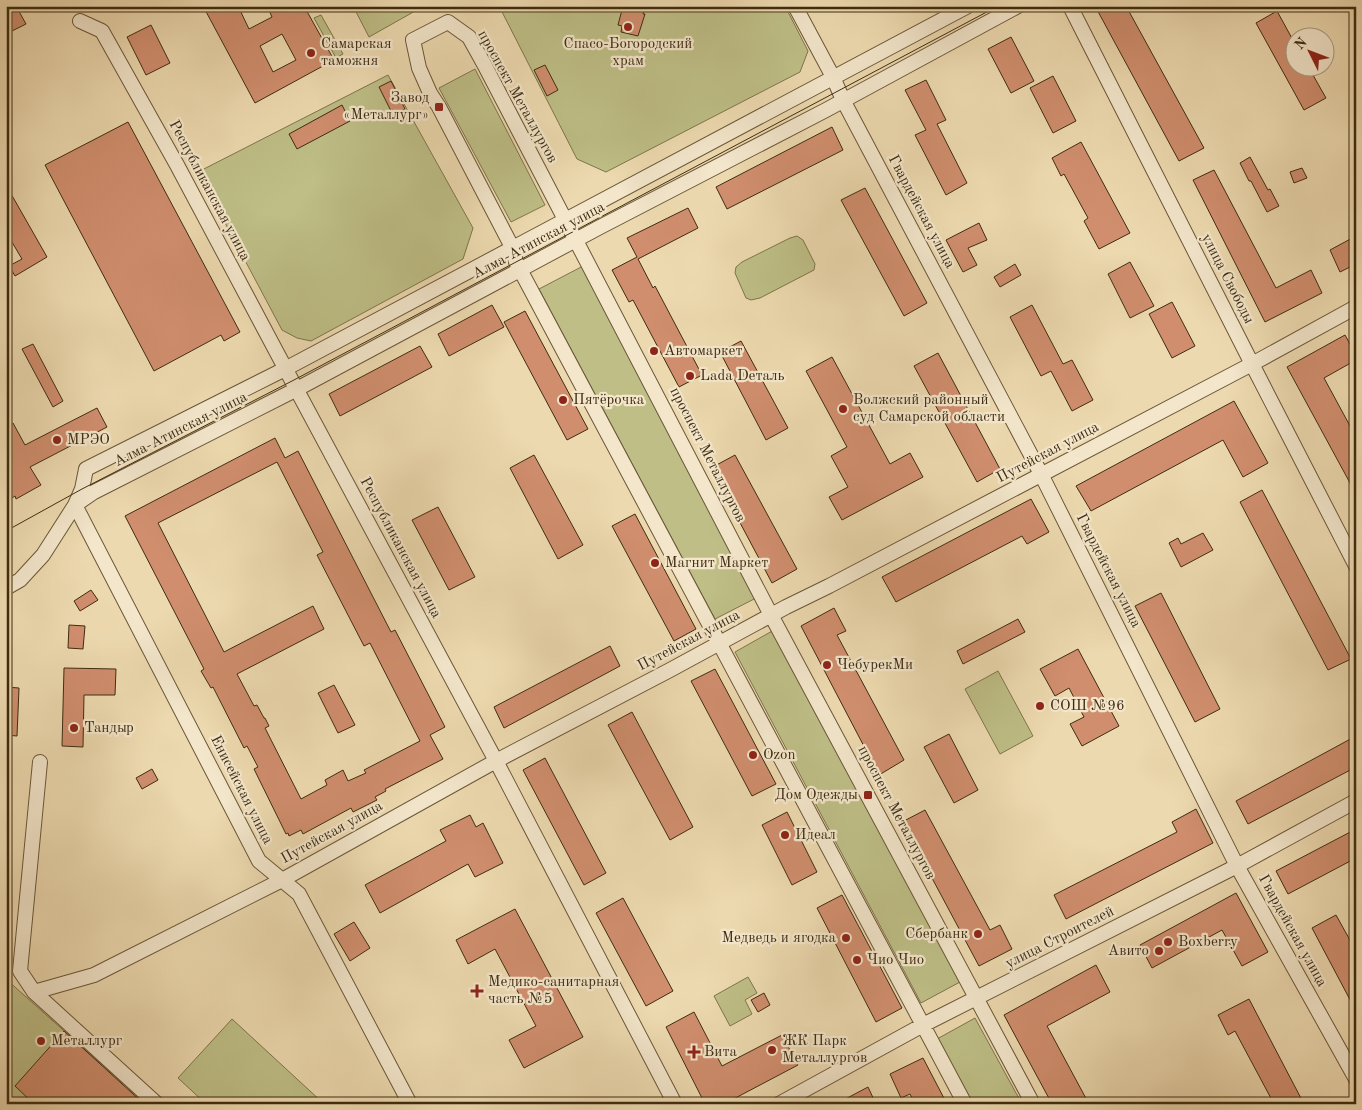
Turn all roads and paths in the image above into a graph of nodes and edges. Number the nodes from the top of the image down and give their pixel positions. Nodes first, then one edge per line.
1 (795, 6) edge
2 (968, 6) edge
3 (1018, 6) edge
4 (1070, 6) edge
5 (80, 21) dead end
6 (833, 77) junction
7 (843, 100) junction
8 (565, 219) junction
9 (576, 240) junction
10 (512, 248) junction
11 (521, 270) junction
12 (1356, 308) edge
13 (1252, 364) junction
14 (286, 368) junction
15 (297, 389) junction
16 (1042, 474) junction
17 (75, 505) junction
18 (1356, 566) edge
19 (6, 588) edge
20 (771, 615) junction
21 (720, 643) junction
22 (496, 761) junction
23 (40, 762) dead end
24 (1356, 801) edge
25 (1237, 866) junction
26 (282, 880) junction
27 (34, 992) junction
28 (977, 999) junction
29 (923, 1026) junction
30 (1356, 1079) edge
31 (157, 1104) edge
32 (410, 1104) edge
33 (675, 1104) edge
34 (779, 1104) edge
35 (965, 1104) edge
36 (1033, 1104) edge

1 - 6 street, Гвардейская улица
2 - 6 street, Алма-Атинская улица
3 - 7 street, Алма-Атинская улица
4 - 13 street, улица Свободы
5 - 14 street, Республиканская улица
6 - 7 street, Гвардейская улица
6 - 8 street, Алма-Атинская улица
7 - 9 street, Алма-Атинская улица
7 - 16 street, Гвардейская улица
8 - 9 street, проспект Металлургов
8 - 10 street, Алма-Атинская улица
8 - 10 street, проспект Металлургов
9 - 11 street, Алма-Атинская улица
9 - 20 street, проспект Металлургов
10 - 11 street, проспект Металлургов
10 - 14 street, Алма-Атинская улица
11 - 15 street, Алма-Атинская улица
11 - 21 street, проспект Металлургов
12 - 13 street, Путейская улица
13 - 16 street, Путейская улица
13 - 18 street, улица Свободы
14 - 15 street, Республиканская улица
14 - 17 street, Алма-Атинская улица
15 - 17 street, Алма-Атинская улица
15 - 22 street, Республиканская улица
16 - 20 street, Путейская улица
16 - 25 street, Гвардейская улица
17 - 19 street, Алма-Атинская улица
17 - 26 street, Енисейская улица
20 - 21 street, Путейская улица
20 - 28 street, проспект Металлургов
21 - 22 street, Путейская улица
21 - 29 street, проспект Металлургов
22 - 26 street, Путейская улица
22 - 33 street, Республиканская улица
23 - 27 street
24 - 25 street, улица Строителей
25 - 28 street, улица Строителей
25 - 30 street, Гвардейская улица
26 - 27 street, Путейская улица
26 - 32 street, Енисейская улица
27 - 31 street
28 - 29 street, улица Строителей
28 - 36 street, проспект Металлургов
29 - 34 street, улица Строителей
29 - 35 street, проспект Металлургов

